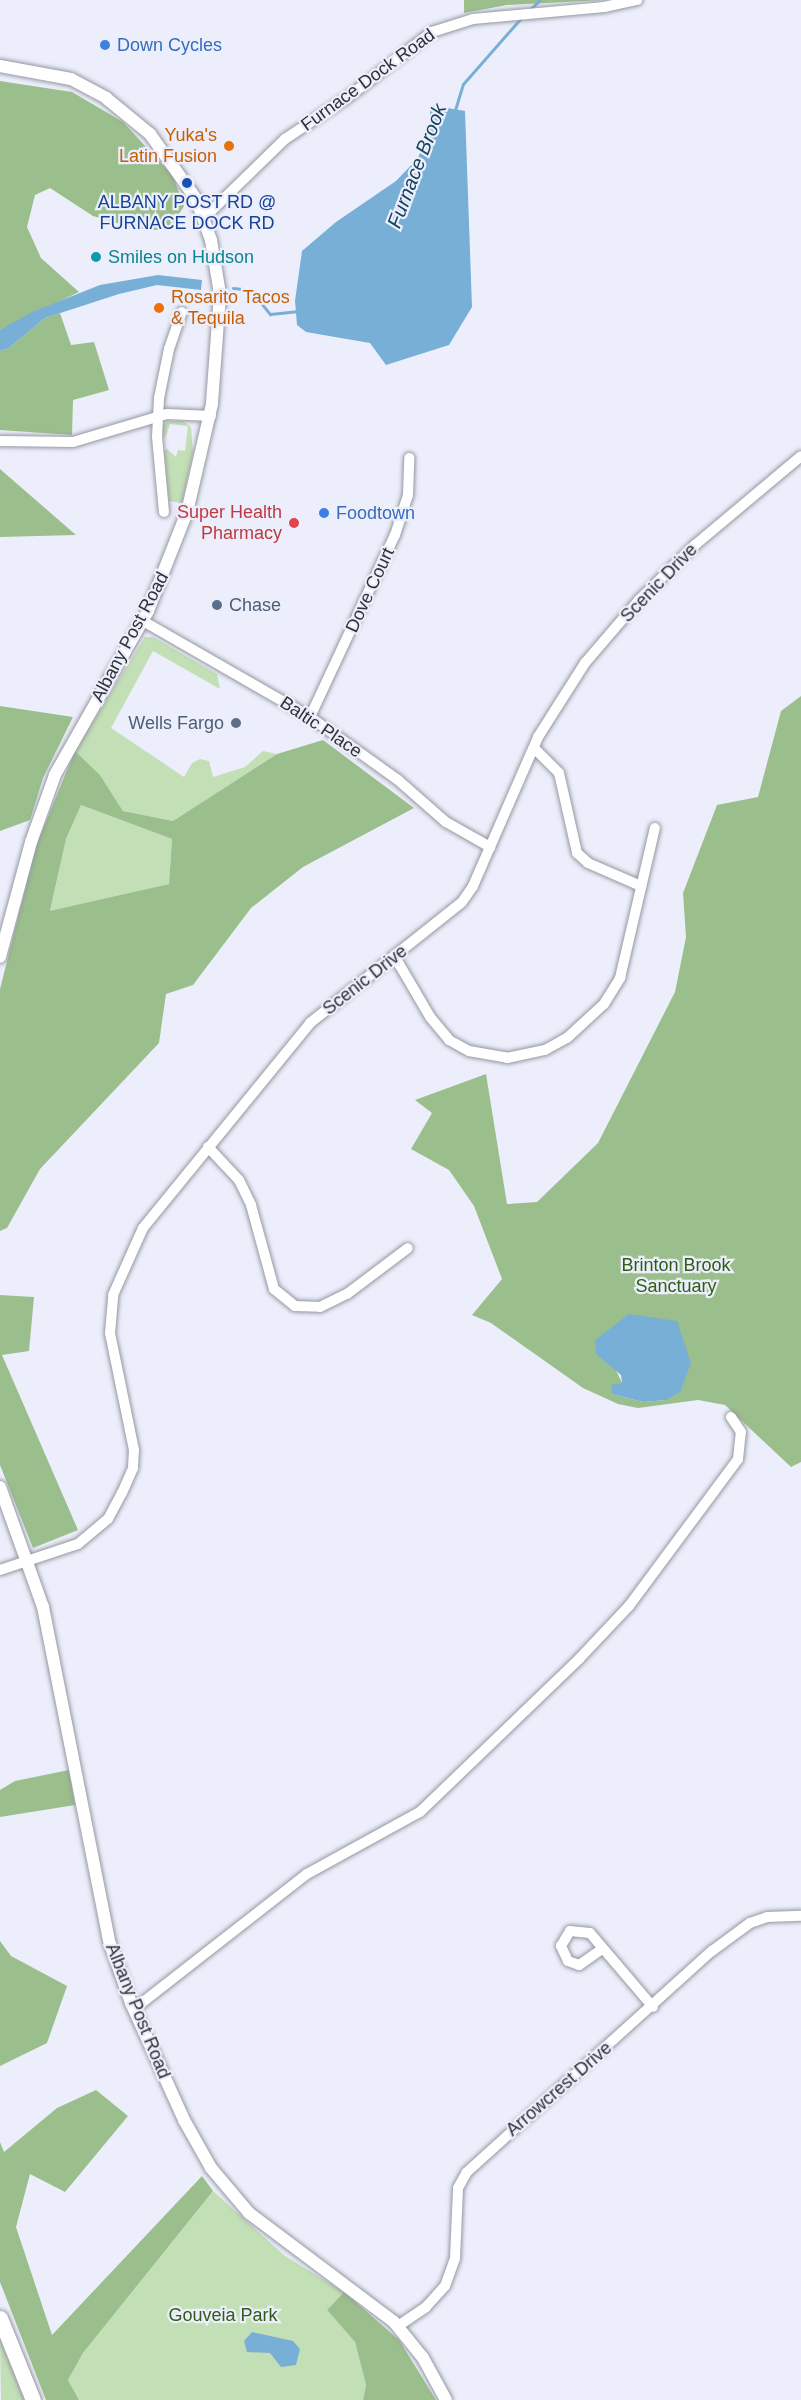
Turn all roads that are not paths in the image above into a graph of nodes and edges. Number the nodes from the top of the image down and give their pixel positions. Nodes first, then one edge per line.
1 (637, 0) edge
2 (0, 66) edge
3 (204, 218) junction
4 (182, 312) dead end
5 (210, 416) junction
6 (158, 417) junction
7 (0, 441) edge
8 (801, 456) edge
9 (409, 458) dead end
10 (164, 512) dead end
11 (143, 621) junction
12 (310, 717) junction
13 (535, 749) junction
14 (655, 828) dead end
15 (490, 847) junction
16 (641, 886) junction
17 (0, 957) edge
18 (395, 957) junction
19 (208, 1148) junction
20 (408, 1248) dead end
21 (731, 1417) dead end
22 (0, 1487) edge
23 (30, 1563) junction
24 (0, 1570) edge
25 (801, 1916) edge
26 (602, 1949) dead end
27 (653, 2007) junction
28 (134, 2009) junction
29 (0, 2318) edge
30 (398, 2326) junction
31 (33, 2400) edge
32 (446, 2400) edge

1 - 3 street, Furnace Dock Road
2 - 3 main road, Albany Post Road
3 - 5 main road, Albany Post Road
4 - 6 street
5 - 6 street
5 - 11 main road, Albany Post Road
6 - 7 street
6 - 10 street
8 - 13 street, Scenic Drive
9 - 12 street, Dove Court
11 - 12 street, Baltic Place
11 - 17 main road, Albany Post Road
12 - 15 street, Baltic Place
13 - 15 street, Scenic Drive
13 - 16 street
14 - 16 street
15 - 18 street, Scenic Drive
16 - 18 street
18 - 19 street, Scenic Drive
19 - 20 street
19 - 23 street, Scenic Drive
21 - 28 street
22 - 23 main road, Albany Post Road
23 - 24 street, Scenic Drive
23 - 28 main road, Albany Post Road
25 - 27 street, Arrowcrest Drive
26 - 27 street
27 - 30 street, Arrowcrest Drive
28 - 30 main road, Albany Post Road
29 - 31 highway
30 - 32 main road, Albany Post Road

